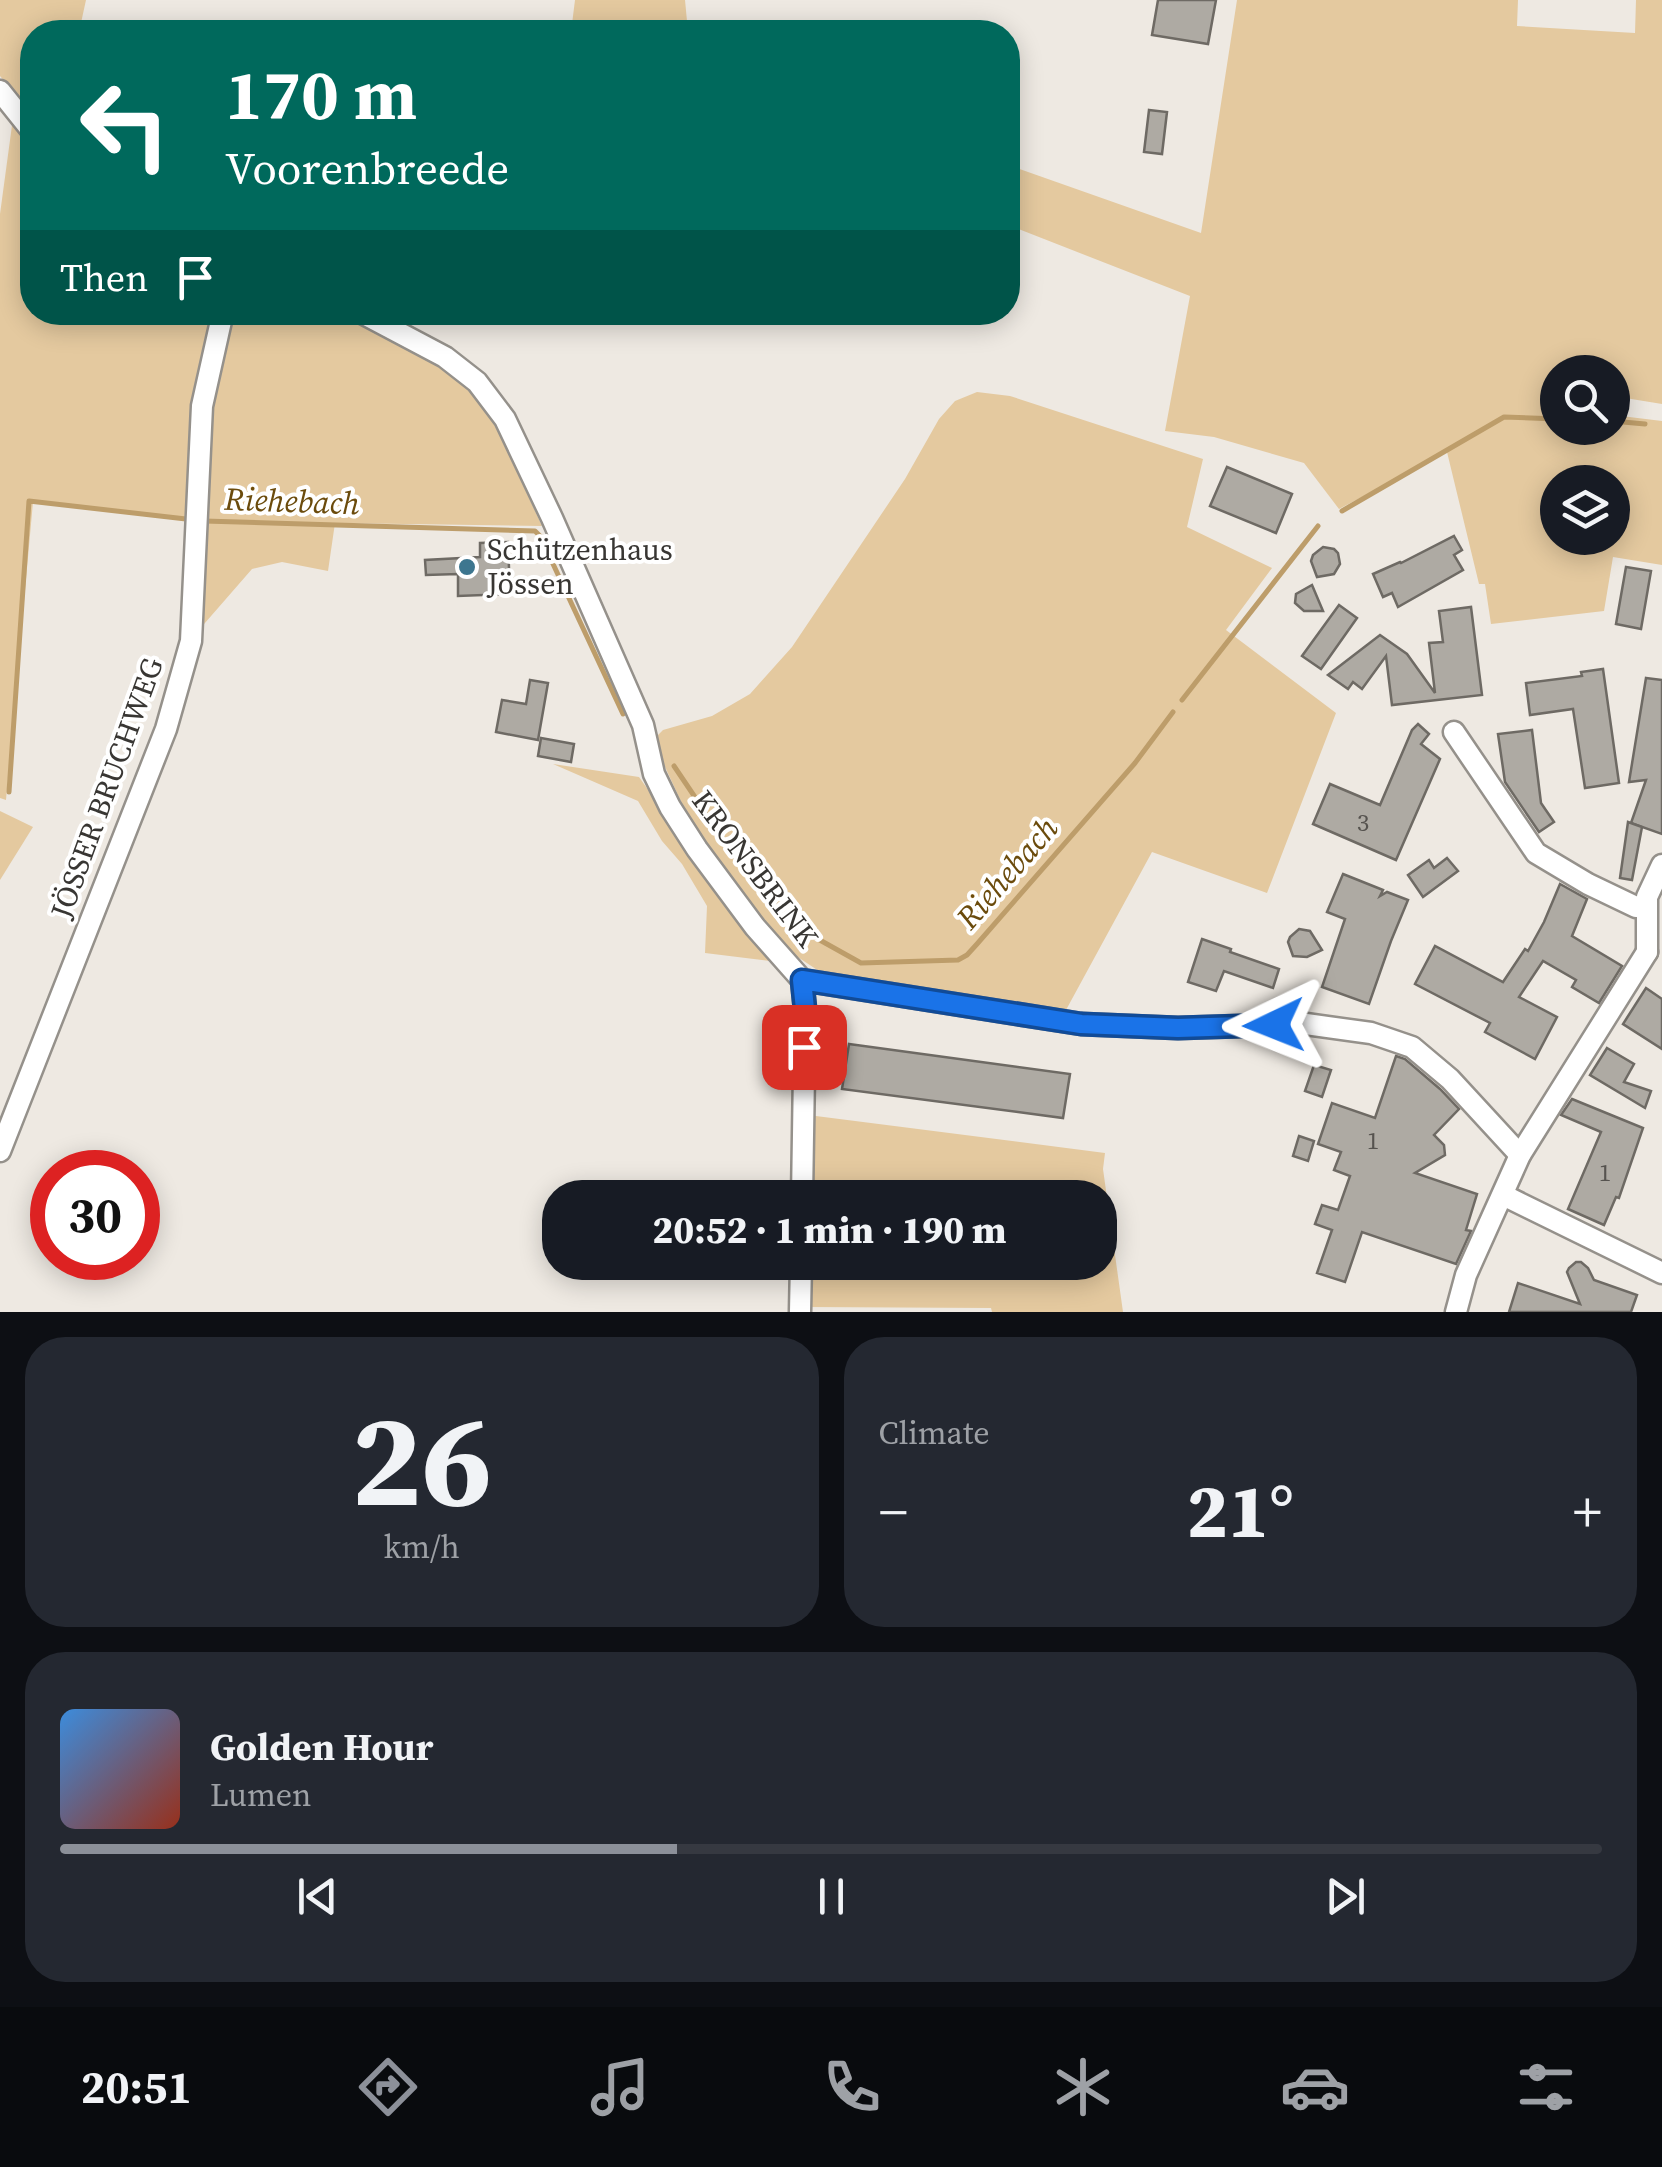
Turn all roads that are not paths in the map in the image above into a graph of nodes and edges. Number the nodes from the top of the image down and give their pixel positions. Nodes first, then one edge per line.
1 (0, 91) edge
2 (20, 116) edge
3 (221, 325) edge
4 (385, 325) edge
5 (1454, 732) dead end
6 (1662, 865) edge
7 (1646, 906) junction
8 (1655, 954) edge
9 (802, 980) junction
10 (0, 1151) edge
11 (1520, 1155) junction
12 (802, 1180) edge
13 (1503, 1195) junction
14 (1662, 1273) edge
15 (801, 1280) edge
16 (800, 1312) edge
17 (1456, 1312) edge

1 - 2 street
3 - 10 street, JÖSSER BRUCHWEG
4 - 9 street, KRONSBRINK
5 - 7 street
6 - 7 street
7 - 8 street
8 - 11 street
9 - 11 street, KRONSBRINK
9 - 12 street
11 - 13 street
13 - 14 street
13 - 17 street
15 - 16 street

